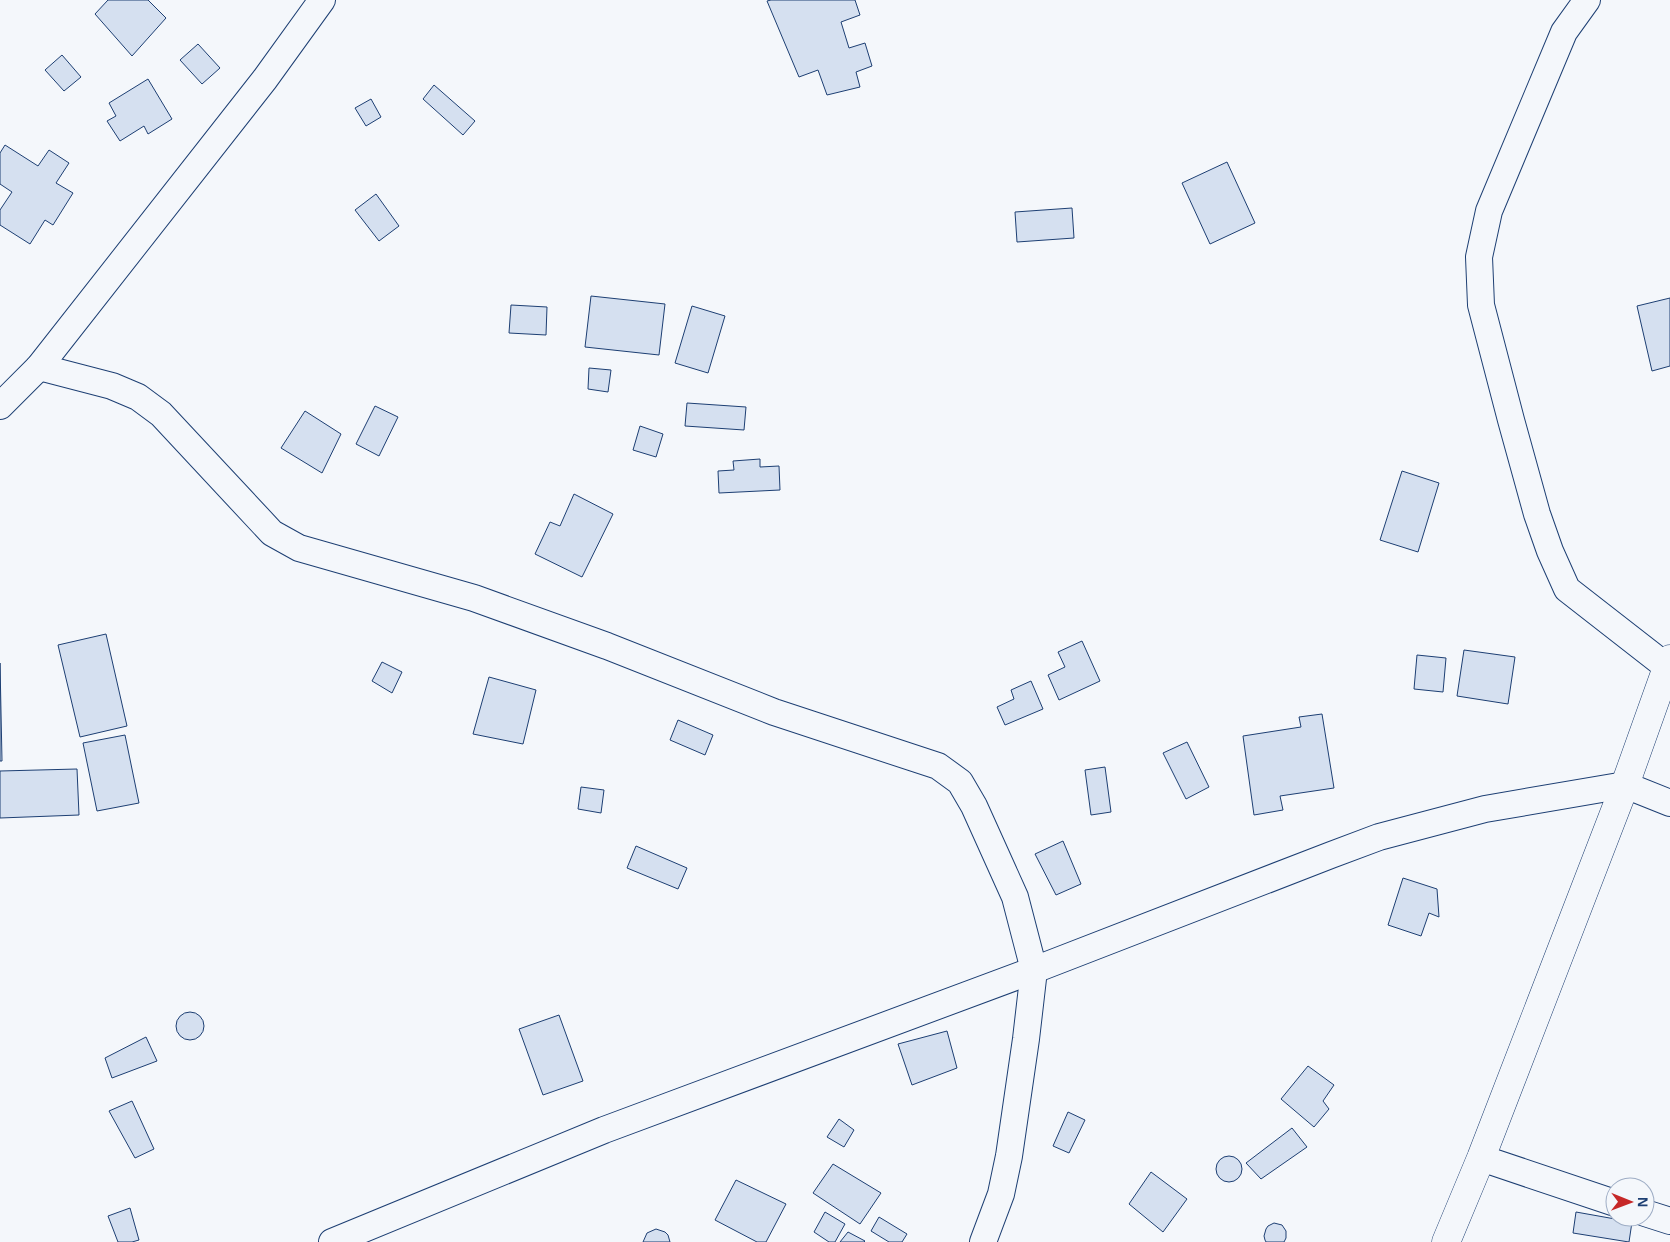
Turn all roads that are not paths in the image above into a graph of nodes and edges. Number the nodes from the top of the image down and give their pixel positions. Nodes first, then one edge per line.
1 (322, 0) edge
2 (1587, 0) edge
3 (39, 367) junction
4 (0, 406) edge
5 (1668, 663) edge
6 (1625, 785) junction
7 (1670, 803) edge
8 (1034, 970) junction
9 (1481, 1158) junction
10 (1605, 1200) edge
11 (1655, 1217) edge
12 (1670, 1222) edge
13 (332, 1242) edge
14 (983, 1242) edge
15 (1446, 1242) edge

1 - 3 street
2 - 5 street
3 - 4 street
3 - 8 street
5 - 6 main road
6 - 7 street
6 - 8 street
6 - 9 main road
8 - 13 street
8 - 14 street
9 - 10 street
9 - 15 main road
11 - 12 street

